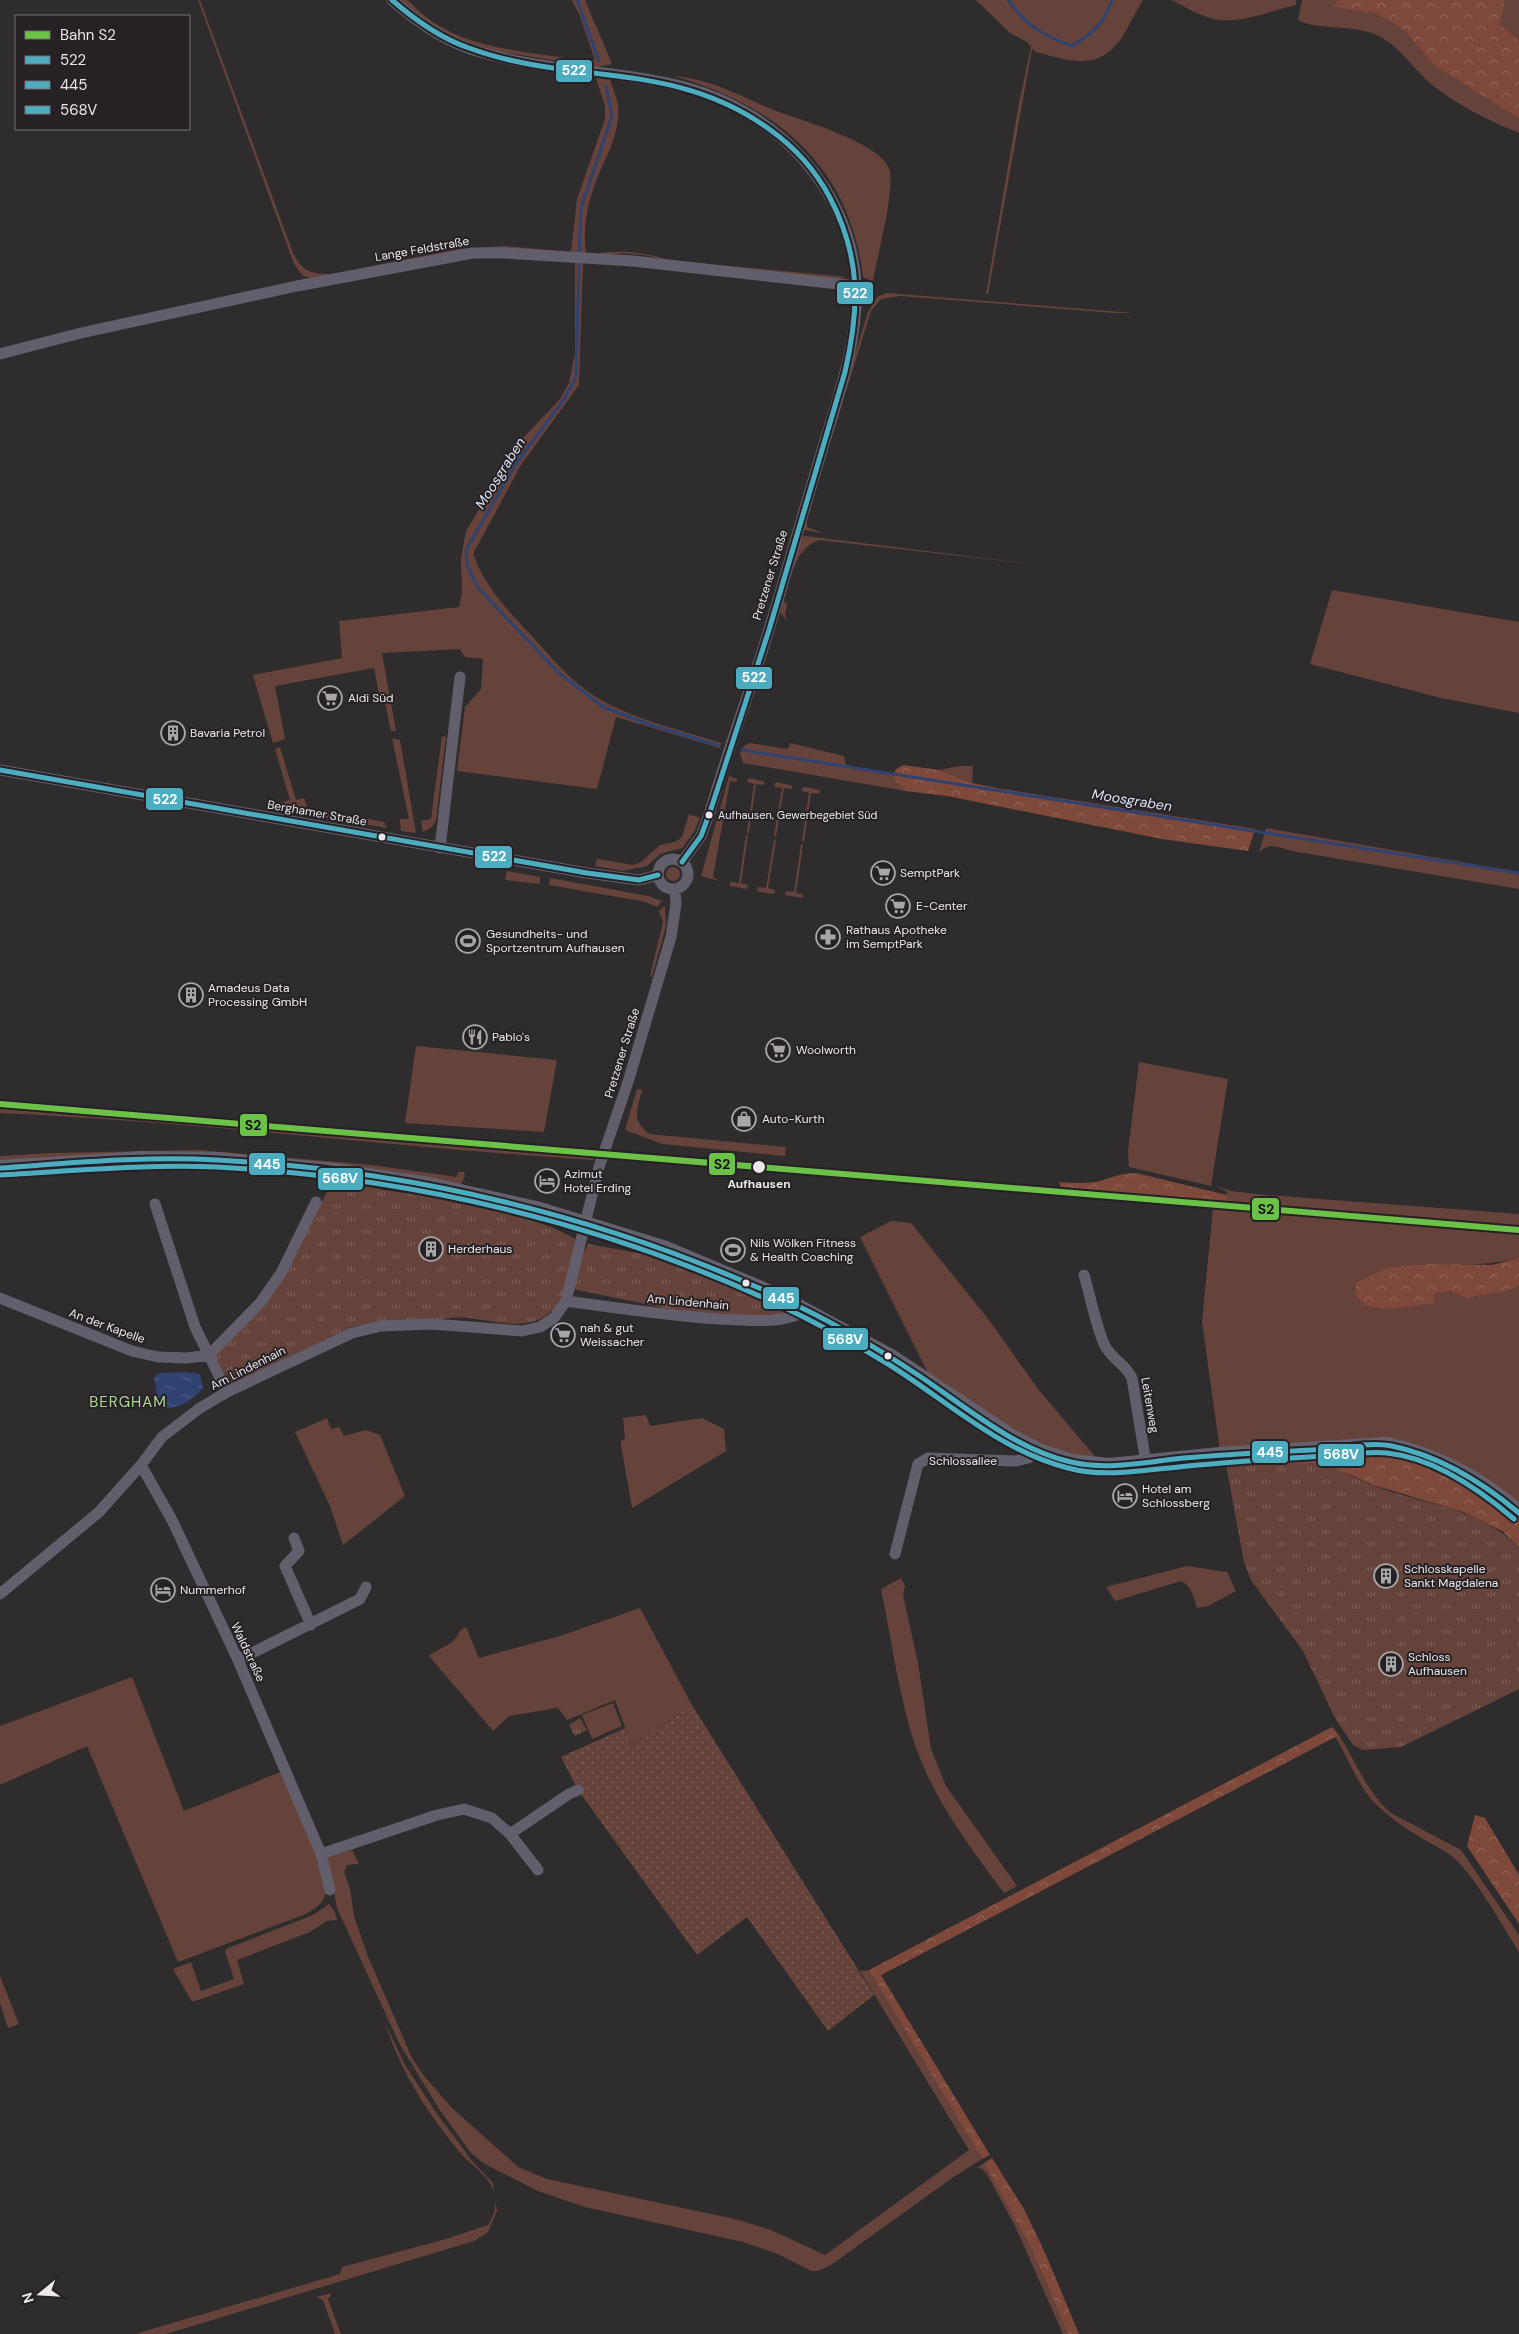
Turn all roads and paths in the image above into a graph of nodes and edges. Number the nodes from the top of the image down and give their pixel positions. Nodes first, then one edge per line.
1 (392, 0) edge
2 (856, 286) junction
3 (0, 354) edge
4 (460, 677) dead end
5 (0, 770) edge
6 (440, 848) junction
7 (682, 862) junction
8 (658, 875) junction
9 (675, 889) junction
10 (0, 1168) edge
11 (316, 1202) dead end
12 (155, 1204) dead end
13 (584, 1223) junction
14 (1084, 1276) dead end
15 (0, 1298) edge
16 (566, 1301) junction
17 (806, 1311) junction
18 (209, 1355) junction
19 (227, 1392) junction
20 (1039, 1451) junction
21 (1146, 1463) junction
22 (141, 1465) junction
23 (1519, 1513) edge
24 (294, 1538) dead end
25 (895, 1554) dead end
26 (366, 1587) dead end
27 (0, 1594) edge
28 (311, 1624) junction
29 (238, 1660) junction
30 (578, 1790) dead end
31 (510, 1834) junction
32 (321, 1854) junction
33 (538, 1870) dead end
34 (330, 1890) dead end

1 - 2 street, Pretzener Straße
2 - 3 street, Lange Feldstraße
2 - 7 street, Pretzener Straße
4 - 6 street
5 - 6 street, Berghamer Straße
6 - 8 street, Berghamer Straße
7 - 8 street
7 - 9 street
8 - 9 street
9 - 13 street, Pretzener Straße
10 - 13 main road
11 - 18 street
12 - 18 street
13 - 16 street, Am Lindenhain
13 - 17 main road
14 - 21 street, Leitenweg
15 - 18 street, An der Kapelle
16 - 17 street, Am Lindenhain
16 - 19 street, Am Lindenhain
17 - 20 main road
18 - 19 street
19 - 22 street, Am Lindenhain
20 - 21 main road
20 - 25 street, Schlossallee
21 - 23 main road
22 - 27 street, Am Lindenhain
22 - 29 street, Waldstraße
24 - 28 street
26 - 28 street
28 - 29 street
29 - 32 street, Waldstraße
30 - 31 street
31 - 32 street
31 - 33 street
32 - 34 street, Waldstraße

